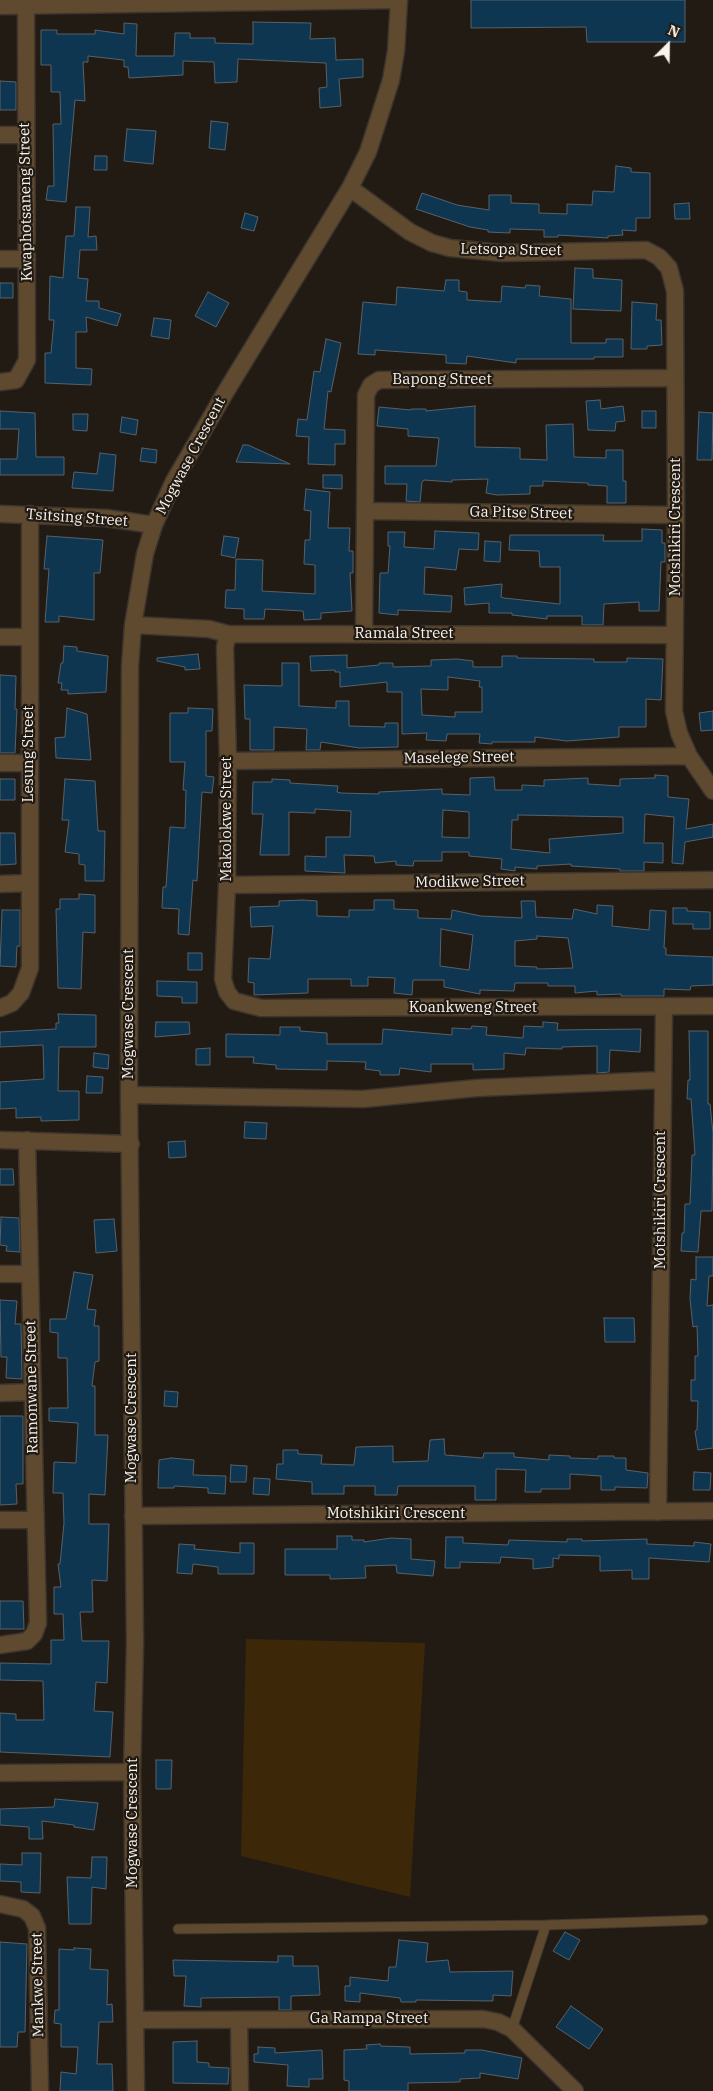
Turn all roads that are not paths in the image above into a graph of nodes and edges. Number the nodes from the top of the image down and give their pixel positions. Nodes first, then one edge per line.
1 (399, 0) edge
2 (301, 1) edge
3 (0, 6) edge
4 (26, 6) junction
5 (0, 135) edge
6 (25, 135) junction
7 (350, 188) junction
8 (659, 257) joint
9 (0, 259) edge
10 (27, 259) junction
11 (675, 378) junction
12 (0, 382) edge
13 (366, 511) junction
14 (0, 514) edge
15 (30, 514) junction
16 (676, 515) junction
17 (154, 525) junction
18 (132, 625) junction
19 (228, 634) junction
20 (364, 634) junction
21 (675, 635) junction
22 (0, 637) edge
23 (30, 637) junction
24 (690, 756) junction
25 (228, 760) junction
26 (0, 763) edge
27 (30, 763) junction
28 (713, 791) edge
29 (713, 880) edge
30 (28, 883) junction
31 (0, 884) edge
32 (227, 885) junction
33 (234, 1001) joint
34 (713, 1006) edge
35 (0, 1008) edge
36 (664, 1008) junction
37 (662, 1080) junction
38 (129, 1095) junction
39 (0, 1140) edge
40 (27, 1140) junction
41 (131, 1144) junction
42 (0, 1274) edge
43 (29, 1274) junction
44 (32, 1392) junction
45 (0, 1393) edge
46 (713, 1511) edge
47 (658, 1512) junction
48 (133, 1516) junction
49 (0, 1520) edge
50 (34, 1520) junction
51 (0, 1645) edge
52 (132, 1772) junction
53 (0, 1773) edge
54 (0, 1904) edge
55 (703, 1920) dead end
56 (546, 1925) junction
57 (178, 1929) dead end
58 (135, 2020) junction
59 (239, 2020) junction
60 (512, 2029) junction
61 (40, 2091) edge
62 (136, 2091) edge
63 (240, 2091) edge
64 (575, 2091) edge

1 - 2 street
1 - 7 street, Mogwase Crescent
2 - 4 street
3 - 4 street
4 - 6 street, Kwaphotsaneng Street
5 - 6 street
6 - 10 street, Kwaphotsaneng Street
7 - 8 street, Letsopa Street
7 - 17 street, Mogwase Crescent
8 - 11 street, Motshikiri Crescent
9 - 10 street
10 - 12 street, Kwaphotsaneng Street
11 - 13 street, Bapong Street
11 - 16 street, Motshikiri Crescent
13 - 16 street, Ga Pitse Street
13 - 20 street, Bapong Street
14 - 15 street, Tsitsing Street
15 - 17 street, Tsitsing Street
15 - 23 street, Lesung Street
16 - 21 street, Motshikiri Crescent
17 - 18 street, Mogwase Crescent
18 - 19 street, Ramala Street
18 - 38 street, Mogwase Crescent
19 - 20 street, Ramala Street
19 - 25 street, Makolokwe Street
20 - 21 street, Ramala Street
21 - 24 street, Motshikiri Crescent
22 - 23 street
23 - 27 street, Lesung Street
24 - 25 street, Maselege Street
24 - 28 street, Motshikiri Crescent
25 - 32 street, Makolokwe Street
26 - 27 street
27 - 30 street, Lesung Street
29 - 32 street, Modikwe Street
30 - 31 street
30 - 35 street, Lesung Street
32 - 33 street, Makolokwe Street
33 - 36 street, Koankweng Street
34 - 36 street, Koankweng Street
36 - 37 street, Motshikiri Crescent
37 - 38 street
37 - 47 street, Motshikiri Crescent
38 - 41 street, Mogwase Crescent
39 - 40 street
40 - 41 street
40 - 43 street, Ramonwane Street
41 - 48 street, Mogwase Crescent
42 - 43 street
43 - 44 street, Ramonwane Street
44 - 45 street
44 - 50 street, Ramonwane Street
46 - 47 street, Motshikiri Crescent
47 - 48 street, Motshikiri Crescent
48 - 52 street, Mogwase Crescent
49 - 50 street
50 - 51 street, Ramonwane Street
52 - 53 street
52 - 58 street, Mogwase Crescent
54 - 61 street, Mankwe Street
55 - 56 lane
56 - 57 lane
56 - 60 lane
58 - 59 street, Ga Rampa Street
58 - 62 street, Mogwase Crescent
59 - 60 street, Ga Rampa Street
59 - 63 street
60 - 64 street, Ga Rampa Street

